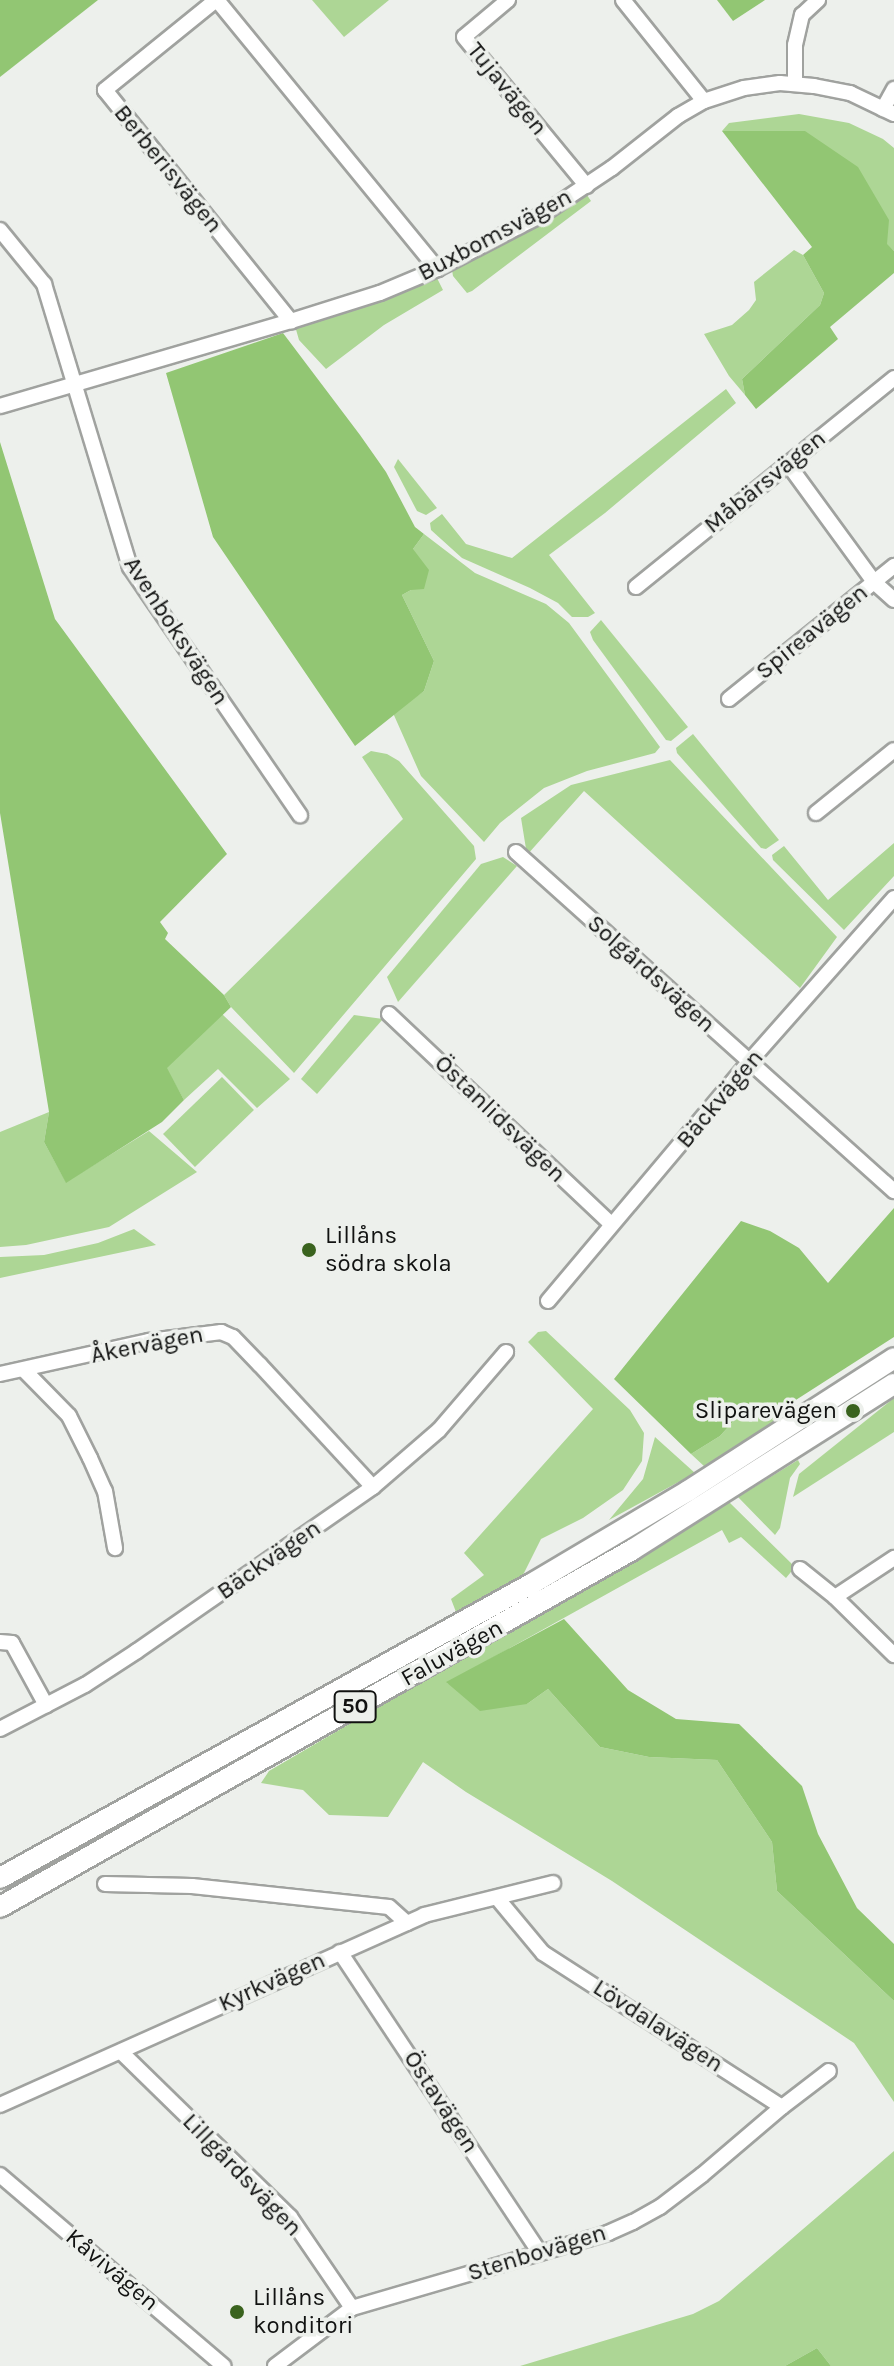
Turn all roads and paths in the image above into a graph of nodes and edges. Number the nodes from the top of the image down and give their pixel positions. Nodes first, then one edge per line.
1 (216, 0) edge
2 (508, 0) edge
3 (623, 0) edge
4 (818, 0) edge
5 (795, 84) junction
6 (894, 89) edge
7 (704, 101) junction
8 (888, 111) edge
9 (587, 186) junction
10 (0, 230) edge
11 (437, 269) junction
12 (291, 321) junction
13 (894, 378) edge
14 (75, 383) junction
15 (0, 406) edge
16 (788, 464) junction
17 (894, 566) edge
18 (874, 582) junction
19 (636, 587) dead end
20 (894, 600) edge
21 (729, 699) dead end
22 (894, 750) edge
23 (816, 813) dead end
24 (300, 815) dead end
25 (516, 852) dead end
26 (894, 898) edge
27 (389, 1014) dead end
28 (749, 1062) junction
29 (894, 1191) edge
30 (611, 1224) junction
31 (548, 1301) dead end
32 (506, 1352) dead end
33 (894, 1358) edge
34 (24, 1370) junction
35 (0, 1374) edge
36 (894, 1384) edge
37 (373, 1487) junction
38 (115, 1548) dead end
39 (894, 1558) edge
40 (800, 1569) dead end
41 (835, 1597) junction
42 (0, 1642) edge
43 (894, 1655) edge
44 (46, 1705) junction
45 (0, 1729) edge
46 (0, 1878) edge
47 (553, 1883) dead end
48 (105, 1884) dead end
49 (498, 1899) junction
50 (0, 1907) edge
51 (407, 1923) junction
52 (340, 1952) junction
53 (121, 2052) junction
54 (829, 2071) dead end
55 (0, 2105) edge
56 (782, 2107) junction
57 (0, 2175) edge
58 (540, 2253) junction
59 (352, 2308) junction
60 (224, 2366) edge
61 (275, 2366) edge

1 - 11 street, Berberisvägen
1 - 12 street, Berberisvägen
2 - 9 street, Tujavägen
3 - 7 street
4 - 5 street
5 - 7 street, Buxbomsvägen
5 - 8 street, Buxbomsvägen
6 - 8 street
7 - 9 street, Buxbomsvägen
9 - 11 street, Buxbomsvägen
10 - 14 street, Avenboksvägen
11 - 12 street, Buxbomsvägen
12 - 14 street, Buxbomsvägen
13 - 16 street, Måbärsvägen
14 - 15 street, Buxbomsvägen
14 - 24 street, Avenboksvägen
16 - 18 street
16 - 19 street, Måbärsvägen
17 - 18 street, Spireavägen
18 - 20 street
18 - 21 street, Spireavägen
22 - 23 street
25 - 28 street, Solgårdsvägen
26 - 28 street, Bäckvägen
27 - 30 street, Östanlidsvägen
28 - 29 street, Solgårdsvägen
28 - 30 street, Bäckvägen
30 - 31 street, Bäckvägen
32 - 37 street, Bäckvägen
33 - 46 highway, Faluvägen / 50
34 - 35 street, Åkervägen
34 - 37 street, Åkervägen
34 - 38 street
36 - 50 highway, Faluvägen / 50
37 - 44 street, Bäckvägen
39 - 41 street
40 - 41 street
41 - 43 street
42 - 44 street
44 - 45 street, Bäckvägen
47 - 49 street, Kyrkvägen
48 - 51 street
49 - 51 street, Kyrkvägen
49 - 56 street, Lövdalavägen
51 - 52 street, Kyrkvägen
52 - 53 street, Kyrkvägen
52 - 58 street, Östavägen
53 - 55 street, Kyrkvägen
53 - 59 street, Lillgårdsvägen
54 - 56 street
56 - 58 street, Stenbovägen
57 - 60 street, Kåvivägen
58 - 59 street, Stenbovägen
59 - 61 street, Stenbovägen

